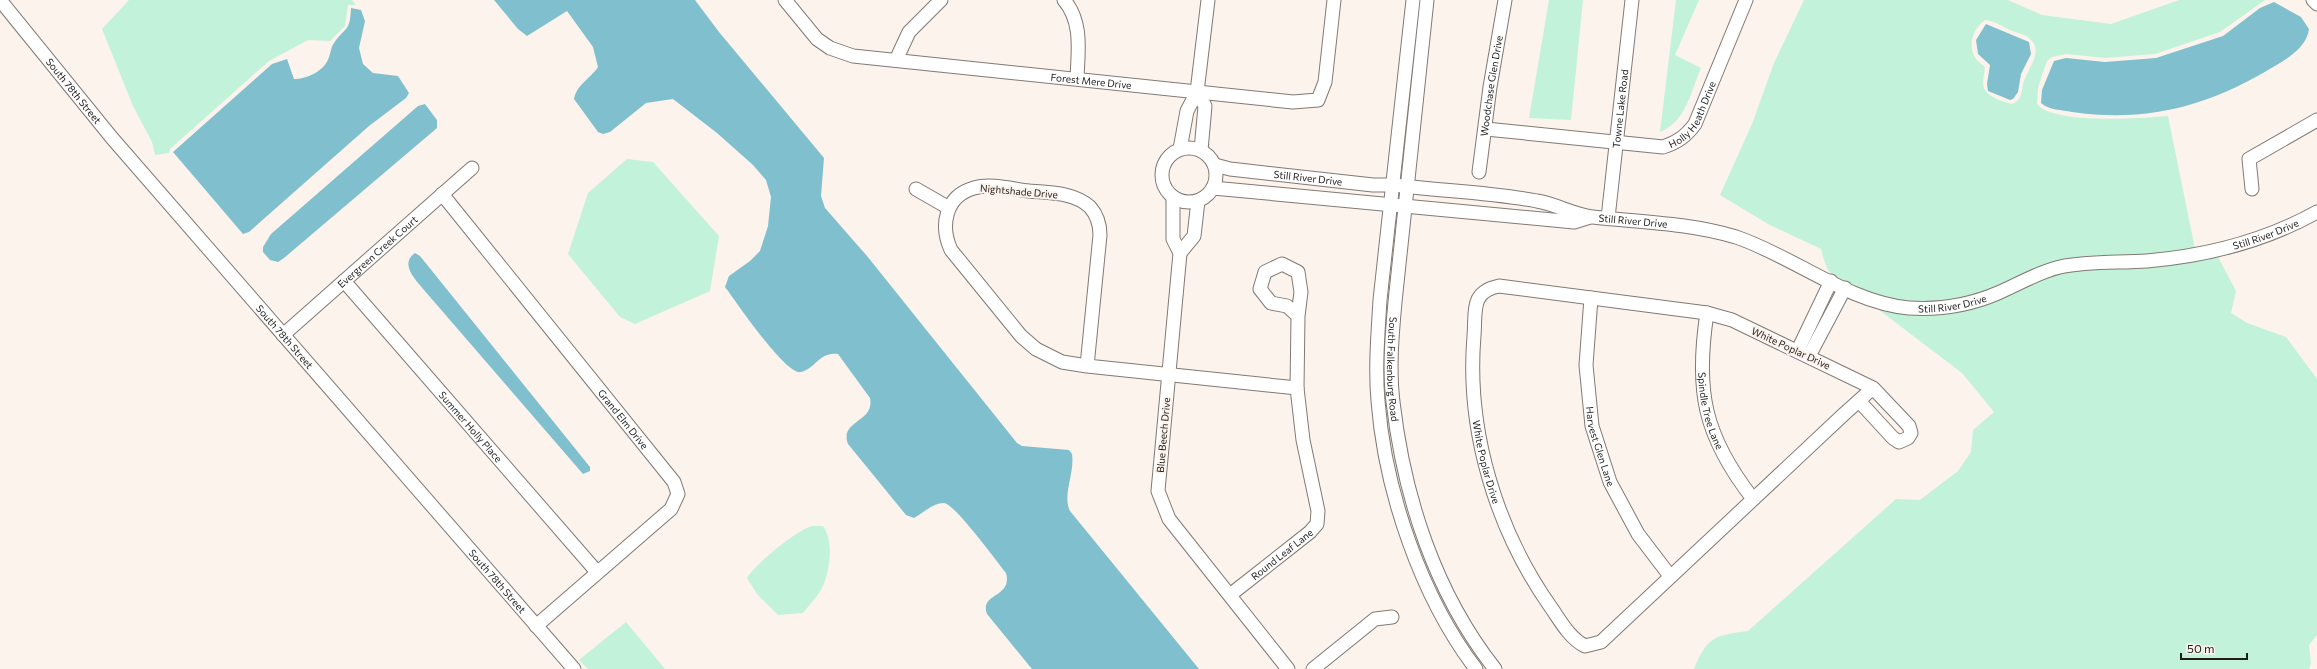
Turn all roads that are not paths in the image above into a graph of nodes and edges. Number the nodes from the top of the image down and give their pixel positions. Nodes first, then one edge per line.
1 (0, 0) edge
2 (785, 0) edge
3 (941, 0) edge
4 (1064, 0) edge
5 (1208, 0) edge
6 (1334, 0) edge
7 (1413, 0) edge
8 (1427, 0) edge
9 (1505, 0) edge
10 (1632, 0) edge
11 (1746, 0) edge
12 (2313, 0) edge
13 (2317, 4) edge
14 (896, 60) junction
15 (1077, 78) junction
16 (1197, 92) junction
17 (2317, 120) edge
18 (1486, 129) junction
19 (1617, 143) junction
20 (1180, 149) junction
21 (1201, 150) junction
22 (1215, 165) junction
23 (472, 168) dead end
24 (1480, 172) dead end
25 (1394, 185) junction
26 (1407, 187) junction
27 (916, 188) dead end
28 (1213, 188) junction
29 (2252, 189) dead end
30 (442, 194) junction
31 (1173, 197) junction
32 (1198, 201) junction
33 (1391, 205) junction
34 (1404, 207) junction
35 (949, 208) junction
36 (2317, 212) edge
37 (1590, 216) junction
38 (1608, 218) junction
39 (1180, 253) junction
40 (344, 281) junction
41 (1831, 281) junction
42 (1845, 288) junction
43 (1591, 298) junction
44 (1816, 312) junction
45 (1707, 313) junction
46 (1298, 316) dead end
47 (1829, 318) junction
48 (283, 335) junction
49 (1803, 353) junction
50 (1087, 366) junction
51 (1168, 374) junction
52 (1297, 388) junction
53 (1873, 388) junction
54 (1859, 401) junction
55 (1753, 499) junction
56 (597, 572) junction
57 (1670, 576) junction
58 (1444, 585) junction
59 (1432, 592) junction
60 (1230, 595) junction
61 (1392, 617) dead end
62 (536, 626) junction
63 (574, 669) edge
64 (1288, 669) edge
65 (1313, 669) edge
66 (1476, 669) edge
67 (1495, 669) edge

1 - 48 street, South 78th Street
2 - 14 street, Forest Mere Drive
3 - 14 street
4 - 15 street
5 - 16 street
6 - 16 street, Forest Mere Drive
7 - 25 street, South Falkenburg Road
8 - 26 street, South Falkenburg Road
9 - 18 street, Woodchase Glen Drive
10 - 19 street, Towne Lake Road
11 - 19 street, Holly Heath Drive
12 - 13 street
14 - 15 street, Forest Mere Drive
15 - 16 street, Forest Mere Drive
16 - 20 street
16 - 21 street
17 - 29 street
18 - 19 street, Holly Heath Drive
18 - 24 street, Woodchase Glen Drive
19 - 38 street, Towne Lake Road
20 - 21 street
20 - 31 street
21 - 22 street
22 - 25 street, Still River Drive
22 - 28 street
23 - 30 street, Evergreen Creek Court
25 - 26 street, Still River Drive
25 - 33 street, South Falkenburg Road
26 - 34 street, South Falkenburg Road
26 - 37 street, Still River Drive
27 - 35 street
28 - 32 street
28 - 33 street, Still River Drive
30 - 40 street, Evergreen Creek Court
30 - 56 street, Grand Elm Drive
31 - 32 street
31 - 39 street, Blue Beech Drive
32 - 39 street
33 - 34 street, Still River Drive
33 - 59 street, South Falkenburg Road
34 - 37 street, Still River Drive
34 - 58 street, South Falkenburg Road
35 - 50 street
35 - 50 street, Nightshade Drive
36 - 42 street, Still River Drive
37 - 38 street, Still River Drive
38 - 41 street, Still River Drive
39 - 51 street, Blue Beech Drive
40 - 48 street, Evergreen Creek Court
40 - 56 street, Summer Holly Place
41 - 42 street, Still River Drive
41 - 44 street
42 - 47 street
43 - 45 street, White Poplar Drive
43 - 57 street, Harvest Glen Lane
43 - 57 street, White Poplar Drive
44 - 47 street
44 - 49 street
45 - 49 street, White Poplar Drive
45 - 55 street, Spindle Tree Lane
46 - 52 street, Round Leaf Lane
47 - 49 street
48 - 62 street, South 78th Street
49 - 53 street, White Poplar Drive
50 - 51 street
51 - 52 street
51 - 60 street, Blue Beech Drive
52 - 60 street, Round Leaf Lane
53 - 54 street, White Poplar Drive
53 - 54 street, White Poplar Drive
54 - 55 street, White Poplar Drive
55 - 57 street, White Poplar Drive
56 - 62 street, Grand Elm Drive
58 - 59 street
58 - 67 street, South Falkenburg Road
59 - 66 street, South Falkenburg Road
60 - 64 street
61 - 65 street
62 - 63 street, South 78th Street

